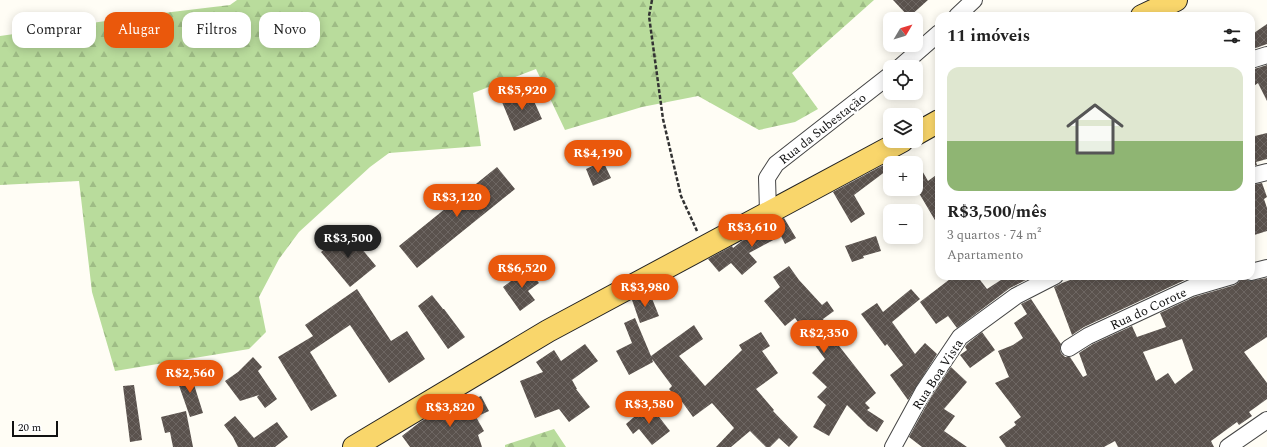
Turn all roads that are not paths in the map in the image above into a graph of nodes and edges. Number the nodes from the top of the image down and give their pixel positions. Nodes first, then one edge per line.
1 (974, 0) edge
2 (1176, 0) edge
3 (961, 12) edge
4 (1150, 12) edge
5 (935, 36) edge
6 (1267, 55) edge
7 (1255, 59) edge
8 (908, 60) edge
9 (883, 80) edge
10 (935, 124) edge
11 (923, 130) edge
12 (889, 148) edge
13 (1267, 172) edge
14 (1255, 175) edge
15 (768, 212) junction
16 (1267, 268) edge
17 (1255, 271) edge
18 (1047, 280) edge
19 (1218, 280) edge
20 (1069, 348) dead end
21 (1267, 420) edge
22 (354, 447) edge
23 (893, 447) edge
24 (1228, 447) edge

1 - 3 street
2 - 4 main road
5 - 8 street
6 - 7 street
9 - 15 street, Rua da Subestação
10 - 11 main road
12 - 15 main road
13 - 14 street
15 - 22 main road
16 - 17 street
18 - 23 street, Rua Boa Vista
19 - 20 street, Rua do Corote
21 - 24 street

